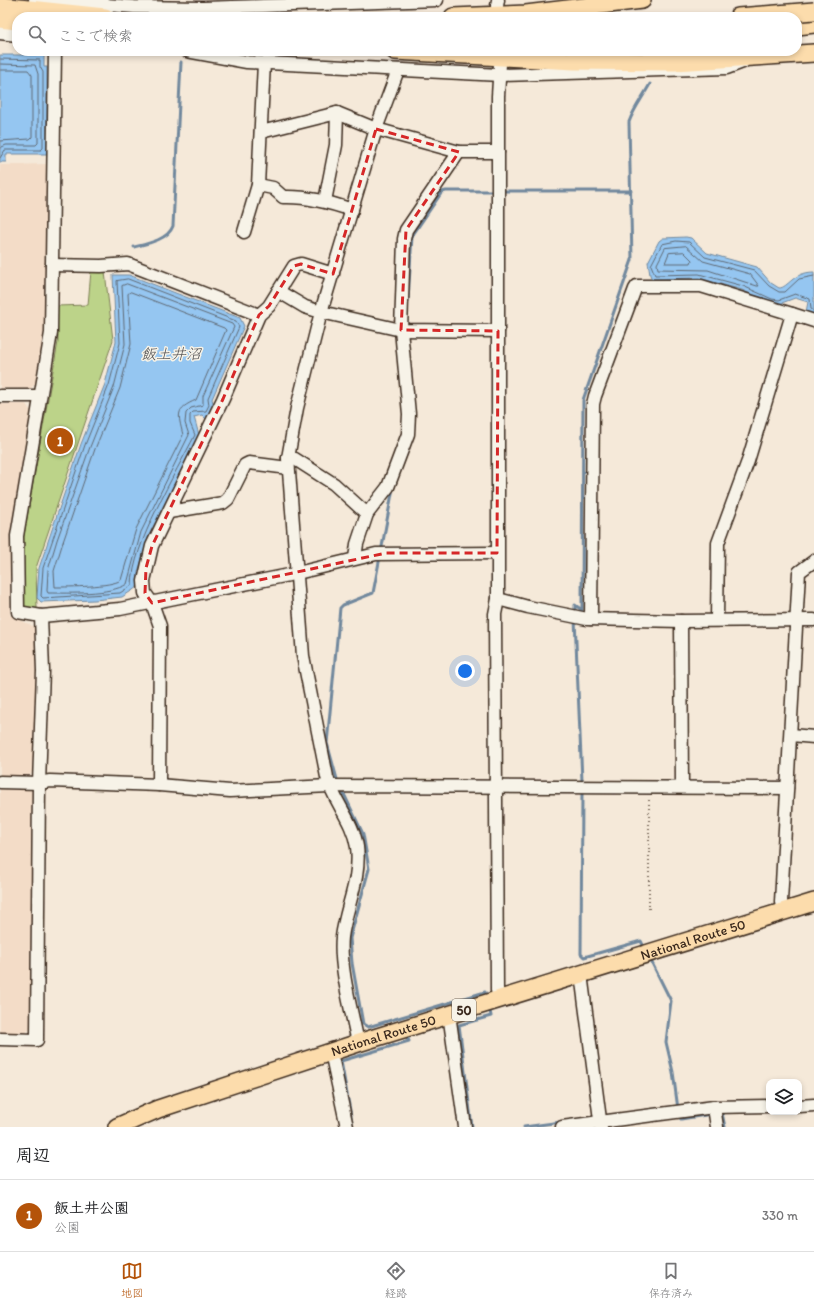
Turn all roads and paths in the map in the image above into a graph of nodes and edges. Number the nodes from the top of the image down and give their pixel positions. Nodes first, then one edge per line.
1 (437, 0) edge
2 (642, 0) edge
3 (36, 3) edge
4 (203, 4) edge
5 (0, 6) edge
6 (814, 11) edge
7 (80, 12) edge
8 (543, 12) edge
9 (802, 16) edge
10 (0, 19) edge
11 (12, 20) edge
12 (802, 21) edge
13 (814, 24) edge
14 (0, 33) edge
15 (12, 34) edge
16 (814, 53) edge
17 (802, 54) edge
18 (55, 56) edge
19 (214, 56) edge
20 (484, 56) edge
21 (780, 56) edge
22 (264, 62) junction
23 (714, 64) junction
24 (398, 70) junction
25 (500, 70) junction
26 (337, 113) junction
27 (376, 129) junction
28 (261, 132) junction
29 (459, 152) junction
30 (498, 152) junction
31 (258, 185) junction
32 (325, 201) junction
33 (352, 210) junction
34 (244, 232) dead end
35 (52, 265) junction
36 (334, 274) junction
37 (278, 292) junction
38 (321, 312) junction
39 (792, 314) junction
40 (259, 315) junction
41 (814, 321) edge
42 (400, 330) junction
43 (498, 331) junction
44 (0, 396) edge
45 (39, 396) junction
46 (288, 463) junction
47 (168, 512) junction
48 (367, 514) junction
49 (497, 553) junction
50 (355, 558) junction
51 (814, 561) edge
52 (297, 572) junction
53 (498, 599) junction
54 (152, 603) junction
55 (41, 616) junction
56 (591, 619) junction
57 (717, 620) junction
58 (814, 620) edge
59 (681, 621) junction
60 (797, 621) junction
61 (791, 735) junction
62 (814, 736) edge
63 (0, 782) edge
64 (39, 783) junction
65 (159, 785) junction
66 (330, 786) junction
67 (496, 786) junction
68 (682, 787) junction
69 (649, 788) junction
70 (787, 788) junction
71 (814, 902) edge
72 (649, 909) dead end
73 (784, 911) junction
74 (581, 974) junction
75 (499, 999) junction
76 (448, 1014) junction
77 (0, 1039) edge
78 (358, 1043) junction
79 (331, 1052) junction
80 (814, 1105) edge
81 (766, 1106) edge
82 (802, 1106) edge
83 (714, 1107) junction
84 (600, 1124) edge
85 (117, 1127) edge
86 (347, 1127) edge
87 (465, 1127) edge
88 (562, 1127) edge
89 (717, 1127) edge

1 - 4 street
2 - 8 highway
3 - 4 street
3 - 5 highway
3 - 7 highway
6 - 9 highway, bridge
10 - 11 highway
12 - 13 highway
14 - 15 street
16 - 17 highway
18 - 35 street
19 - 22 street
20 - 23 highway
21 - 23 highway
22 - 24 street
22 - 28 street
23 - 25 street
24 - 25 street
24 - 27 street
25 - 30 street
26 - 27 street
26 - 28 street
26 - 32 street
27 - 29 street
27 - 33 street
28 - 31 street
29 - 30 street
29 - 42 street
30 - 43 street
31 - 32 street
31 - 34 street
32 - 33 street
33 - 36 street
35 - 40 street
35 - 45 street
36 - 37 street
36 - 38 street
37 - 38 street
37 - 40 street
38 - 42 street
38 - 46 street
39 - 41 street
39 - 56 street
39 - 57 street
40 - 47 street
42 - 43 street
42 - 48 street
43 - 49 street
44 - 45 street
45 - 55 street
46 - 47 street
46 - 48 street
46 - 52 street
47 - 54 street
48 - 50 street
49 - 50 street
49 - 53 street
50 - 52 street
51 - 60 street
52 - 54 street
52 - 66 street
53 - 56 street
53 - 67 street
54 - 55 street
54 - 65 street
55 - 64 street
56 - 59 street
57 - 59 street
57 - 60 street
58 - 60 street
59 - 68 street
60 - 61 street
61 - 62 street
61 - 70 street
63 - 64 street
64 - 65 street
64 - 77 street
65 - 66 street
66 - 67 street
66 - 78 street
67 - 69 street
67 - 75 street
68 - 69 street
68 - 70 street
69 - 72 path
70 - 73 street
71 - 73 highway, National Route 50 / 50
73 - 74 highway, National Route 50 / 50
74 - 75 highway, National Route 50 / 50
74 - 84 street
75 - 76 highway, National Route 50 / 50
76 - 78 highway, National Route 50 / 50
76 - 87 street
78 - 79 highway, National Route 50 / 50
79 - 85 highway, National Route 50 / 50
79 - 86 street
80 - 82 street
81 - 83 street
83 - 84 street
83 - 89 street
84 - 88 street

